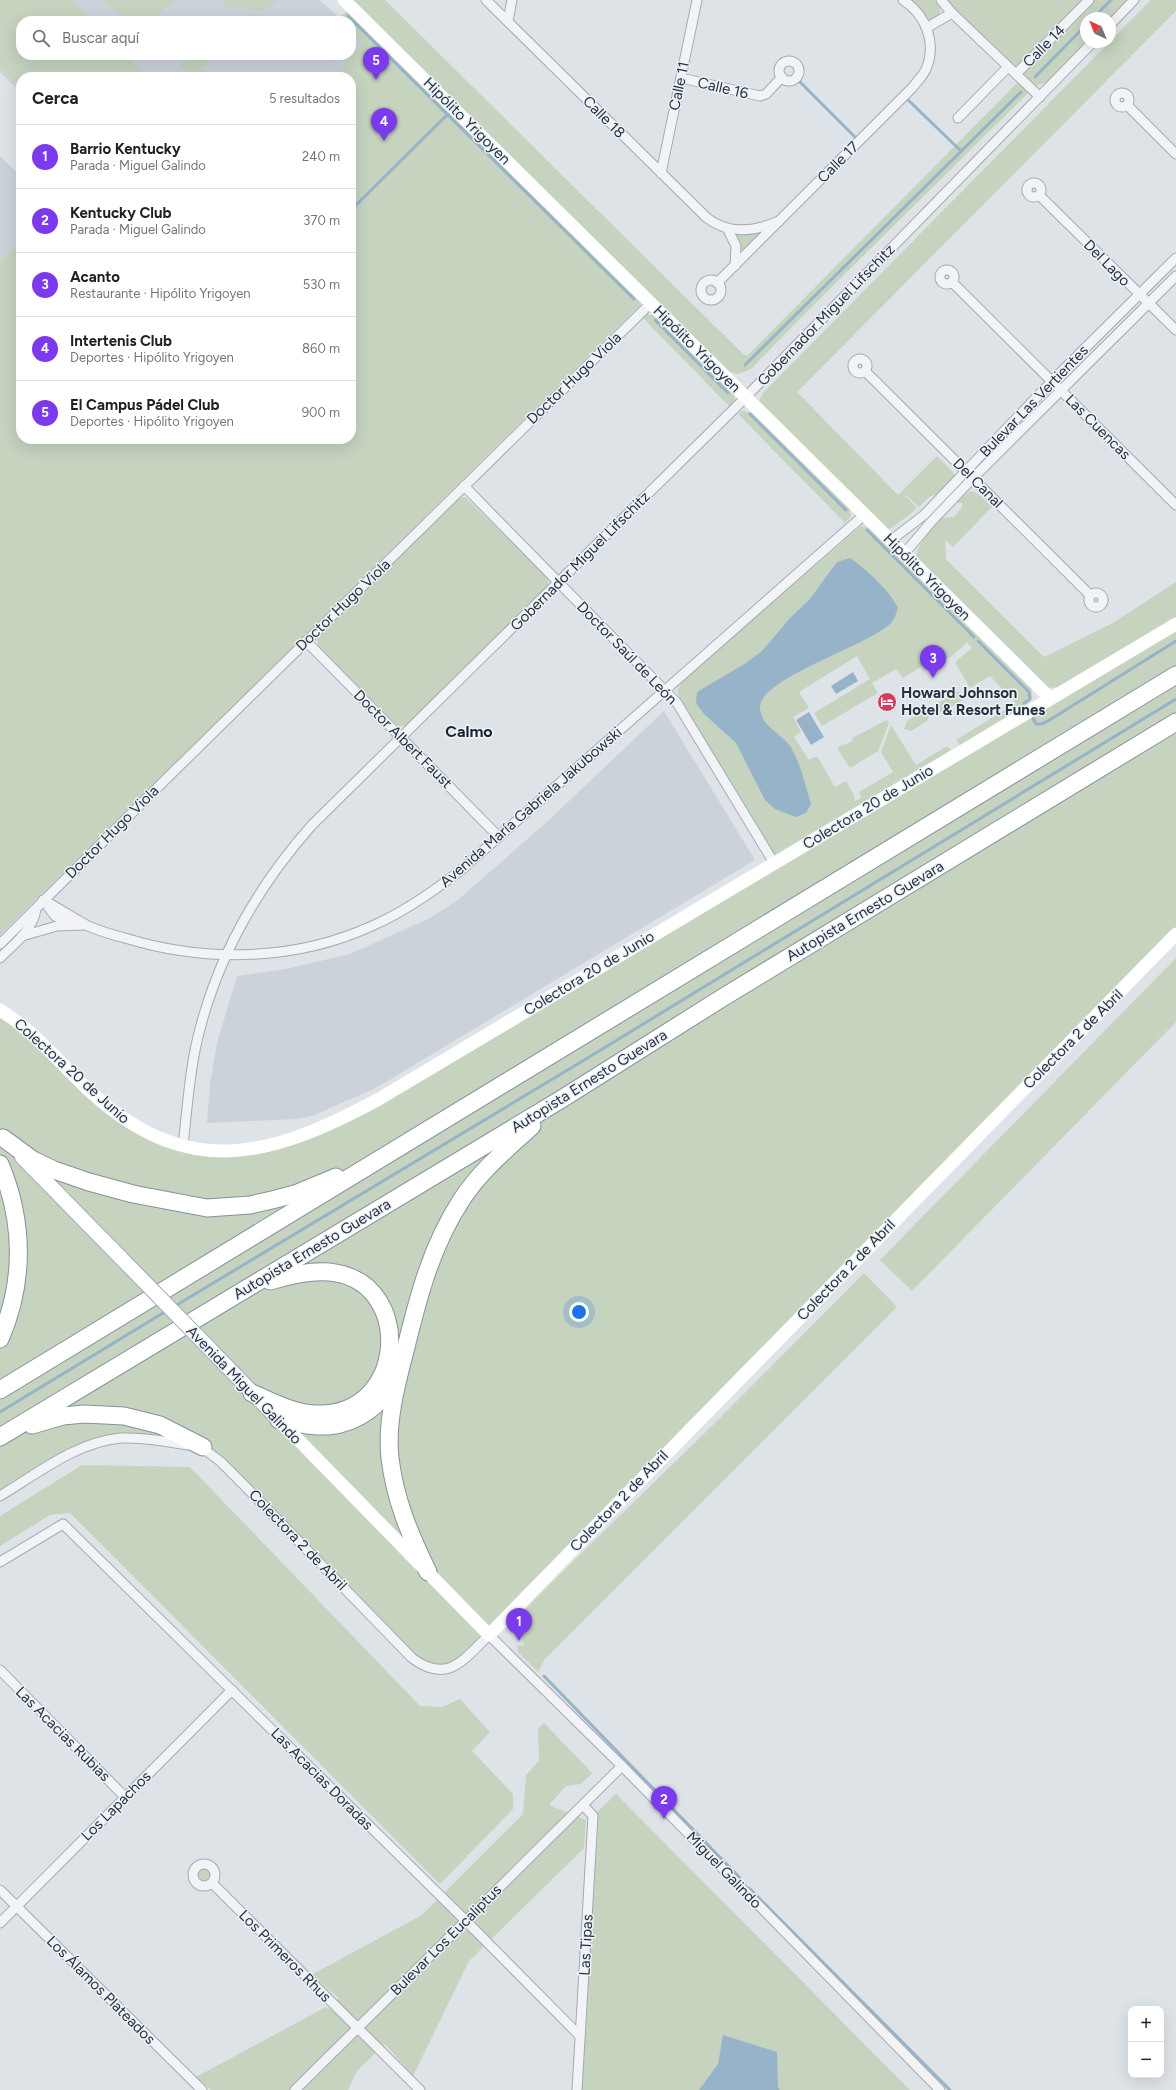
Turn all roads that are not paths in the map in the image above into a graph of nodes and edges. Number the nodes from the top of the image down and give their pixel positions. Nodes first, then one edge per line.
1 (344, 0) edge
2 (486, 0) edge
3 (512, 0) edge
4 (697, 0) edge
5 (903, 0) edge
6 (941, 0) edge
7 (1089, 0) edge
8 (1134, 0) edge
9 (952, 13) junction
10 (1116, 19) edge
11 (508, 21) junction
12 (928, 27) junction
13 (1087, 48) edge
14 (1008, 67) junction
15 (1016, 74) junction
16 (782, 77) dead end
17 (681, 78) junction
18 (1040, 97) junction
19 (1127, 105) dead end
20 (958, 118) dead end
21 (1176, 154) edge
22 (661, 173) junction
23 (1039, 195) dead end
24 (779, 221) junction
25 (726, 228) junction
26 (1176, 258) edge
27 (735, 266) junction
28 (1176, 276) edge
29 (952, 282) dead end
30 (718, 283) dead end
31 (1140, 294) junction
32 (651, 303) junction
33 (1149, 303) junction
34 (1176, 330) edge
35 (865, 371) dead end
36 (1052, 381) junction
37 (1061, 390) junction
38 (746, 397) junction
39 (966, 472) junction
40 (973, 478) junction
41 (464, 486) junction
42 (1176, 505) edge
43 (864, 514) junction
44 (890, 541) junction
45 (904, 554) junction
46 (559, 582) junction
47 (1090, 595) dead end
48 (1176, 624) edge
49 (306, 641) junction
50 (1176, 675) edge
51 (665, 690) junction
52 (1050, 698) junction
53 (1176, 722) edge
54 (402, 737) junction
55 (499, 837) junction
56 (774, 863) junction
57 (43, 900) junction
58 (36, 907) junction
59 (72, 924) junction
60 (88, 925) junction
61 (1176, 934) edge
62 (22, 936) junction
63 (0, 944) edge
64 (227, 955) junction
65 (0, 958) edge
66 (0, 1010) edge
67 (560, 1100) junction
68 (1, 1136) edge
69 (182, 1146) junction
70 (402, 1147) junction
71 (0, 1164) edge
72 (245, 1290) junction
73 (0, 1339) edge
74 (401, 1367) junction
75 (0, 1390) edge
76 (252, 1393) junction
77 (279, 1420) junction
78 (0, 1438) edge
79 (203, 1447) junction
80 (0, 1496) edge
81 (0, 1562) edge
82 (428, 1572) junction
83 (489, 1635) junction
84 (0, 1670) edge
85 (232, 1690) junction
86 (622, 1766) junction
87 (125, 1797) junction
88 (583, 1805) junction
89 (212, 1884) dead end
90 (0, 1890) edge
91 (17, 1906) junction
92 (466, 1921) junction
93 (0, 1923) edge
94 (357, 2029) junction
95 (580, 2036) junction
96 (202, 2090) edge
97 (295, 2090) edge
98 (420, 2090) edge
99 (577, 2090) edge
100 (940, 2090) edge

1 - 32 main road, Hipólito Yrigoyen
2 - 11 street, Calle 18
3 - 11 street
4 - 17 street, Calle 11
5 - 12 street
6 - 9 street, Calle 14
7 - 15 street, Calle 14
8 - 10 street
9 - 12 street
9 - 14 street, Calle 14
11 - 22 street, Calle 18
12 - 24 street, Calle 17
13 - 18 street, Gobernador Miguel Lifschitz
14 - 15 street, Calle 14
14 - 20 street, Calle 14
15 - 18 street, Calle 14
16 - 17 street, Calle 16
17 - 22 street, Calle 11
18 - 38 street, Gobernador Miguel Lifschitz
19 - 21 street
22 - 25 street, Calle 18
23 - 31 street, Del Lago
24 - 25 street, Calle 18
24 - 27 street, Calle 17
25 - 27 street
26 - 31 street, Bulevar Las Vertientes
27 - 30 street, Calle 17
28 - 33 street, Bulevar Las Vertientes
29 - 36 street, Las Cuencas
31 - 33 street, Del Lago
31 - 36 street, Bulevar Las Vertientes
32 - 38 main road, Hipólito Yrigoyen
32 - 41 street, Doctor Hugo Viola
33 - 34 street, Del Lago
33 - 37 street, Bulevar Las Vertientes
35 - 39 street, Del Canal
36 - 37 street, Las Cuencas
36 - 39 street, Bulevar Las Vertientes
37 - 40 street, Bulevar Las Vertientes
37 - 42 street, Las Cuencas
38 - 43 main road, Hipólito Yrigoyen
38 - 46 street, Gobernador Miguel Lifschitz
39 - 40 street, Del Canal
39 - 44 street, Bulevar Las Vertientes
40 - 45 street, Bulevar Las Vertientes
40 - 47 street, Del Canal
41 - 46 street, Doctor Saúl de León
41 - 49 street, Doctor Hugo Viola
43 - 44 main road, Hipólito Yrigoyen
43 - 51 street, Avenida María Gabriela Jakubowski
44 - 45 main road, Hipólito Yrigoyen
45 - 52 main road, Hipólito Yrigoyen
46 - 51 street, Doctor Saúl de León
46 - 54 street, Gobernador Miguel Lifschitz
48 - 52 main road, Colectora 20 de Junio
49 - 54 street, Doctor Albert Faust
49 - 57 street, Doctor Hugo Viola
50 - 70 highway
51 - 55 street, Avenida María Gabriela Jakubowski
51 - 56 street, Doctor Saúl de León
52 - 56 main road, Colectora 20 de Junio
53 - 67 highway, Autopista Ernesto Guevara
54 - 55 street, Doctor Albert Faust
54 - 64 street, Gobernador Miguel Lifschitz
55 - 64 street, Avenida María Gabriela Jakubowski
56 - 69 main road, Colectora 20 de Junio
57 - 58 street, Doctor Hugo Viola
57 - 59 street, Avenida María Gabriela Jakubowski
57 - 60 street, Avenida María Gabriela Jakubowski
58 - 62 street, Doctor Hugo Viola
58 - 63 street, Doctor Hugo Viola
59 - 60 street, Avenida María Gabriela Jakubowski
59 - 62 street, Avenida María Gabriela Jakubowski
60 - 64 street, Avenida María Gabriela Jakubowski
61 - 83 main road, Colectora 2 de Abril
62 - 65 street, Doctor Hugo Viola
64 - 69 street, Gobernador Miguel Lifschitz
66 - 69 main road, Colectora 20 de Junio
67 - 72 highway, Autopista Ernesto Guevara
67 - 74 highway
68 - 70 highway
68 - 76 main road, Avenida Miguel Galindo, bridge
70 - 75 highway
71 - 73 highway
72 - 76 highway
72 - 78 highway, Autopista Ernesto Guevara
74 - 77 highway
74 - 82 highway
76 - 77 main road, Avenida Miguel Galindo
77 - 82 main road, Avenida Miguel Galindo
78 - 79 highway
79 - 80 street
79 - 83 street, Colectora 2 de Abril
81 - 85 street, Las Acacias Doradas
82 - 83 main road, Avenida Miguel Galindo
83 - 86 street, Miguel Galindo
84 - 87 street, Las Acacias Rubias
85 - 87 street, Los Lapachos
85 - 92 street, Las Acacias Doradas
86 - 88 street, Bulevar Los Eucaliptus
86 - 100 street, Miguel Galindo
87 - 91 street, Los Lapachos
88 - 92 street, Bulevar Los Eucaliptus
88 - 95 street, Las Tipas
89 - 94 street, Los Primeros Rhus
90 - 91 street, Los Álamos Plateados
91 - 93 street, Los Lapachos
91 - 96 street, Los Álamos Plateados
92 - 94 street, Bulevar Los Eucaliptus
92 - 95 street, Las Acacias Doradas
94 - 97 street, Bulevar Los Eucaliptus
94 - 98 street, Los Primeros Rhus
95 - 99 street, Las Tipas

